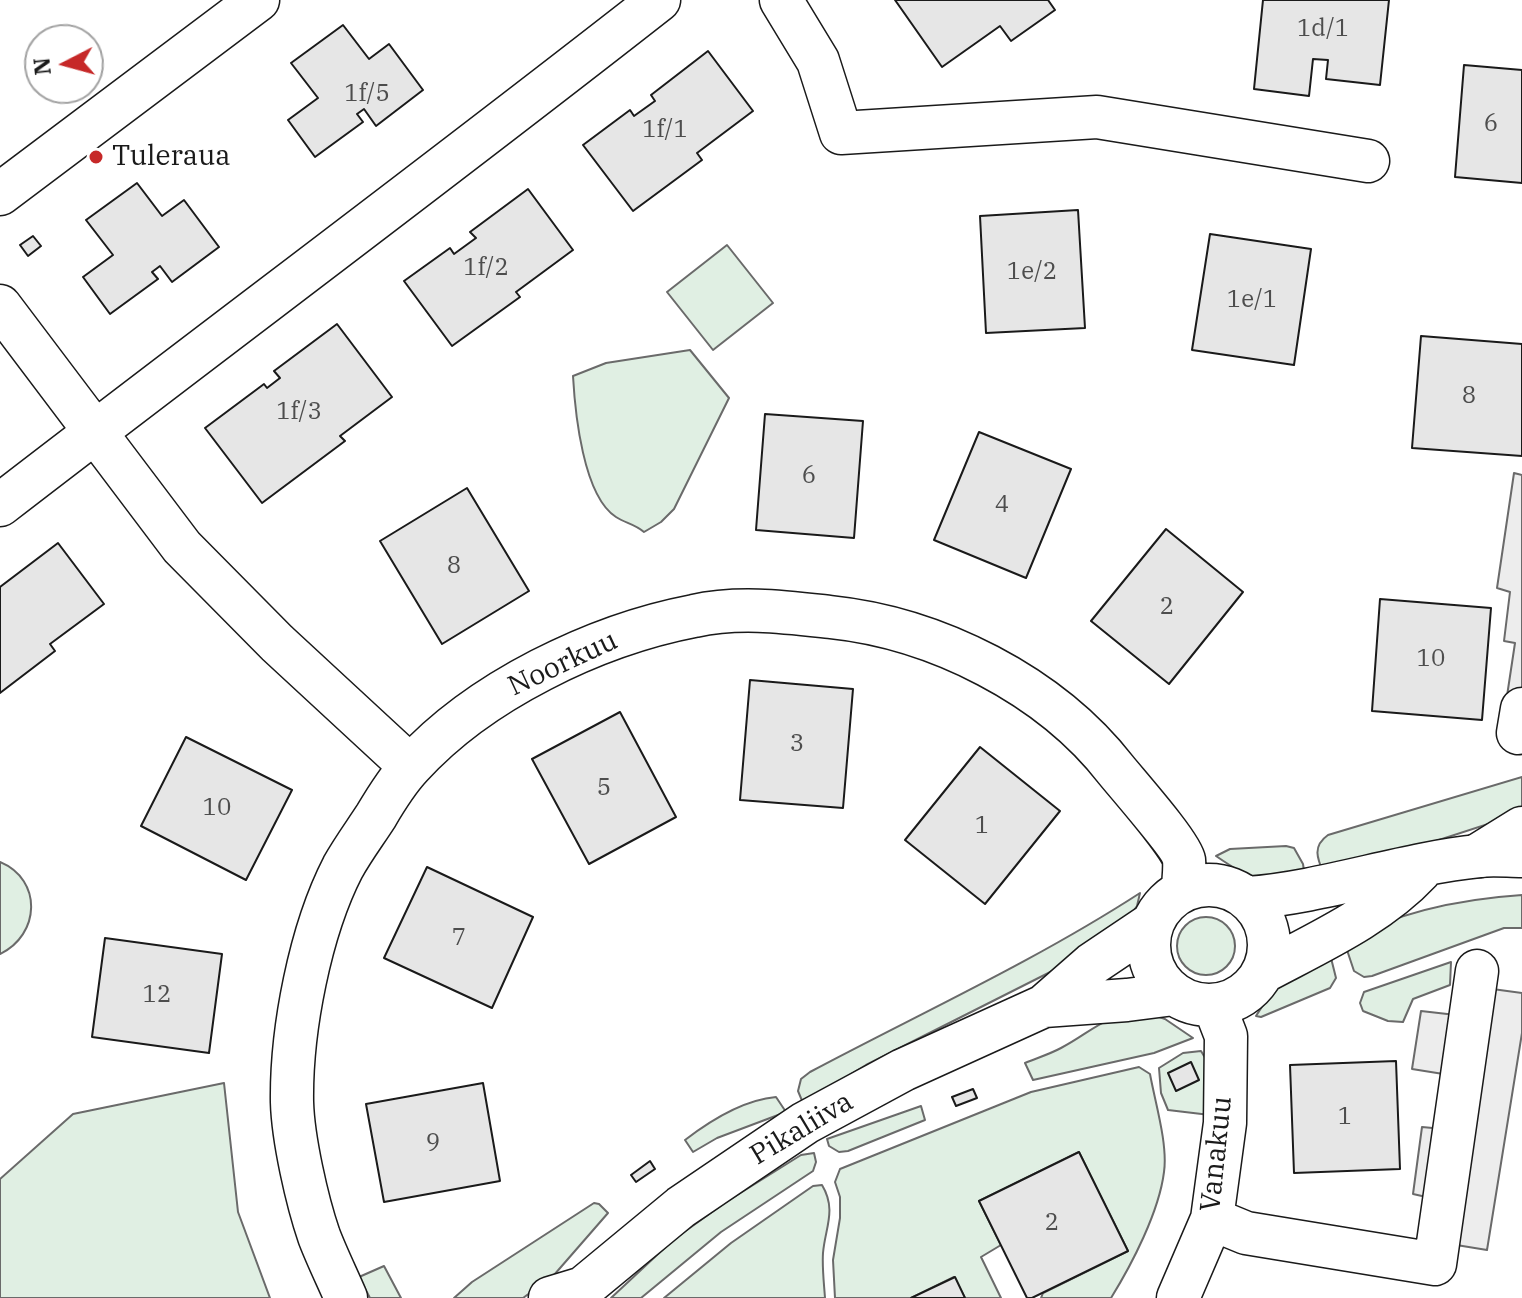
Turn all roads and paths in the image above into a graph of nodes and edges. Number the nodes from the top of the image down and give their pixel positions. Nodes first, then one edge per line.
1 (258, 0) edge
2 (659, 0) edge
3 (781, 0) edge
4 (1368, 161) dead end
5 (0, 194) edge
6 (0, 306) edge
7 (95, 431) junction
8 (0, 505) edge
9 (410, 766) junction
10 (1522, 829) edge
11 (1501, 856) edge
12 (1426, 864) junction
13 (1183, 890) junction
14 (1247, 898) junction
15 (1153, 923) junction
16 (1477, 971) dead end
17 (1263, 972) junction
18 (1174, 994) junction
19 (1214, 1005) junction
20 (1044, 1006) junction
21 (1212, 1219) junction
22 (1432, 1281) edge
23 (571, 1295) edge
24 (346, 1298) edge
25 (1178, 1298) edge

1 - 5 street
2 - 7 street
3 - 4 street
6 - 7 street
7 - 8 street
7 - 9 street
9 - 13 street, Noorkuu
9 - 24 street, Noorkuu
10 - 11 main road
11 - 12 street
12 - 14 street
12 - 17 street
13 - 14 street
13 - 15 street
14 - 17 street
15 - 18 street
15 - 20 street
16 - 22 street
17 - 19 street
18 - 19 street
18 - 20 street
19 - 21 street, Vanakuu
20 - 23 street, Pikaliiva
21 - 22 street
21 - 25 street, Vanakuu

